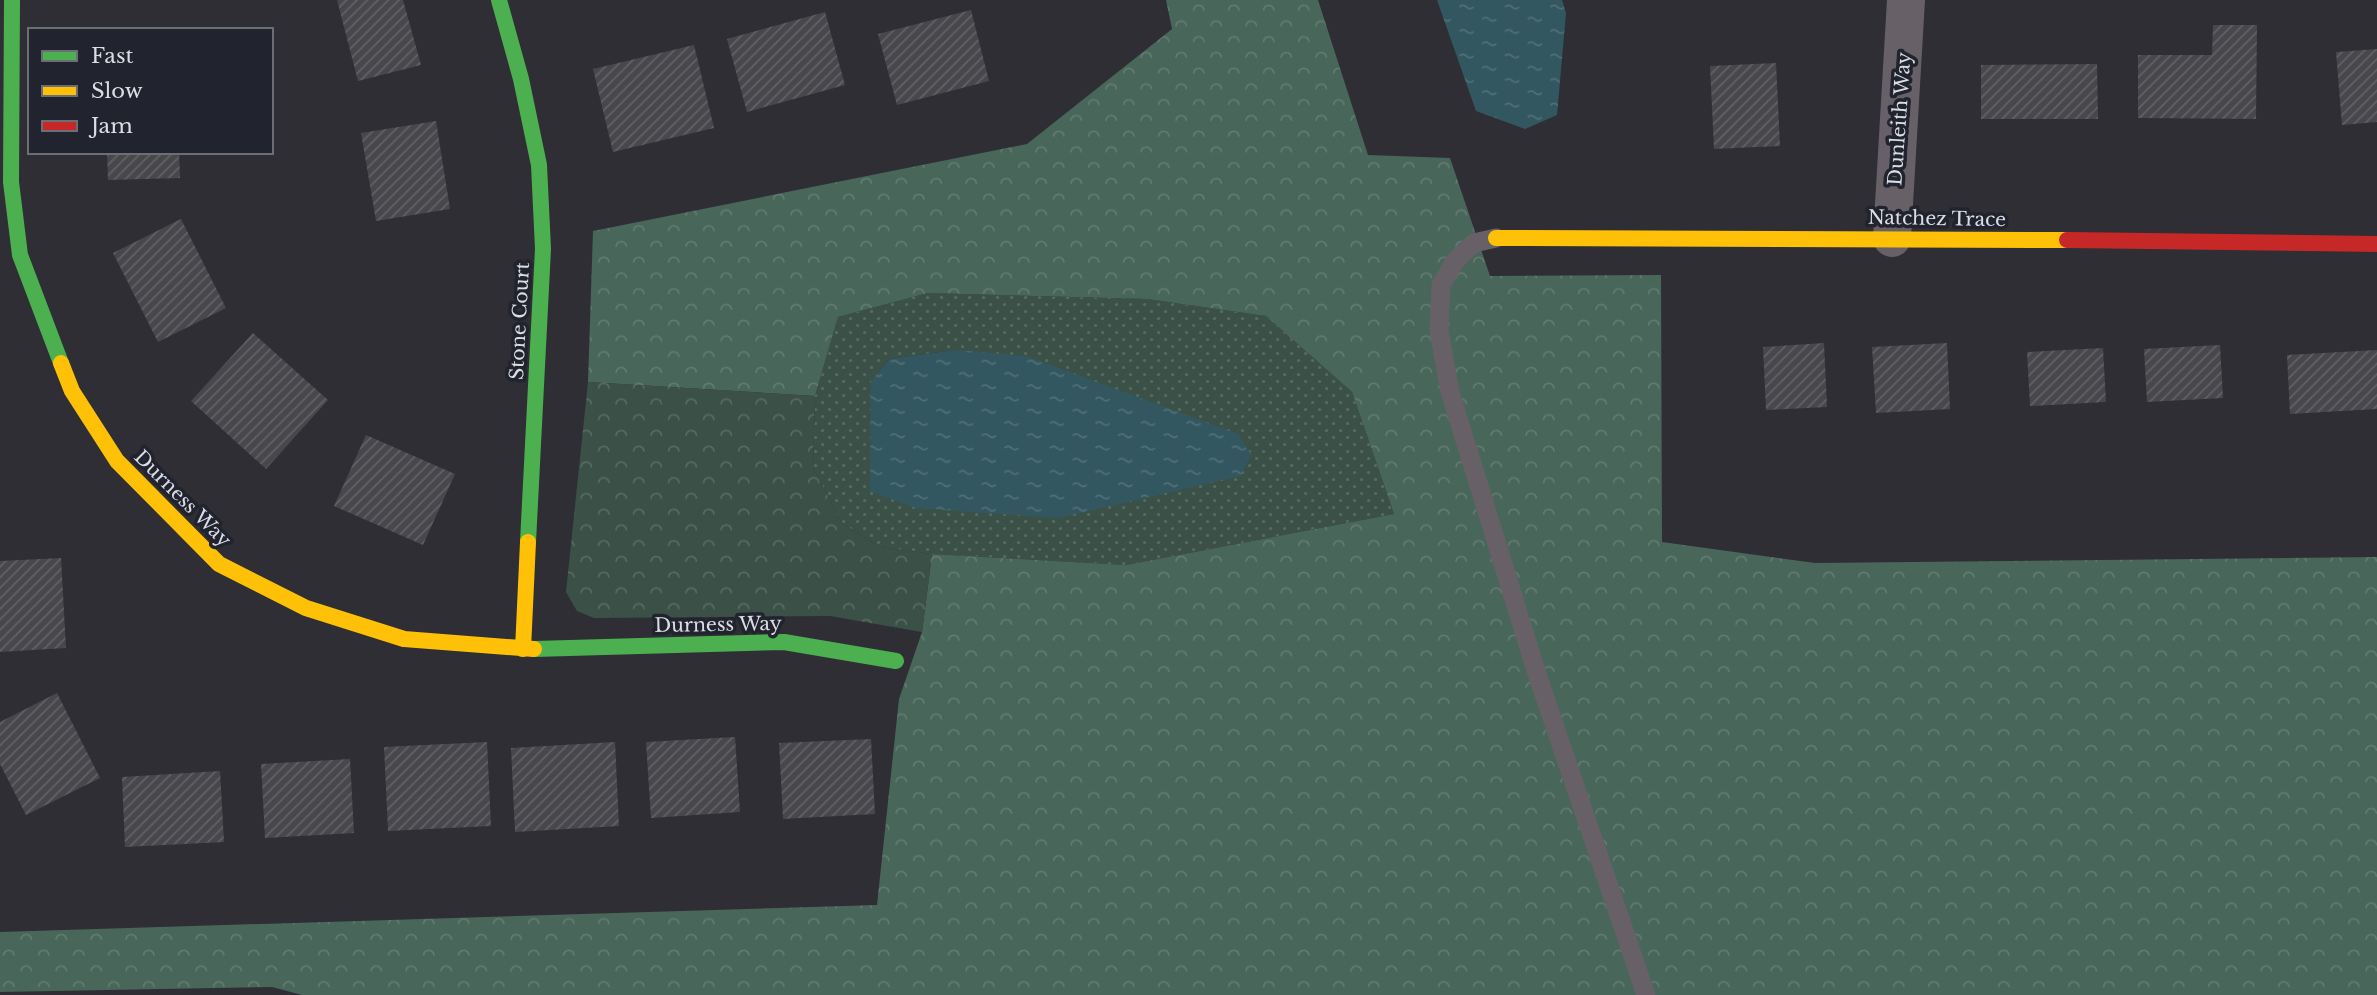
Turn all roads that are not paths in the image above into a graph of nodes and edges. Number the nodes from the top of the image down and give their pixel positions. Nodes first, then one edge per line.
1 (12, 0) edge
2 (500, 0) edge
3 (1906, 0) edge
4 (1496, 238) joint
5 (1892, 238) junction
6 (2377, 244) edge
7 (523, 649) junction
8 (897, 661) dead end
9 (1646, 995) edge

1 - 7 street, Durness Way
2 - 7 street, Stone Court
3 - 5 street, Dunleith Way
4 - 5 street, Natchez Trace
4 - 9 lane
5 - 6 street, Natchez Trace
7 - 8 street, Durness Way

